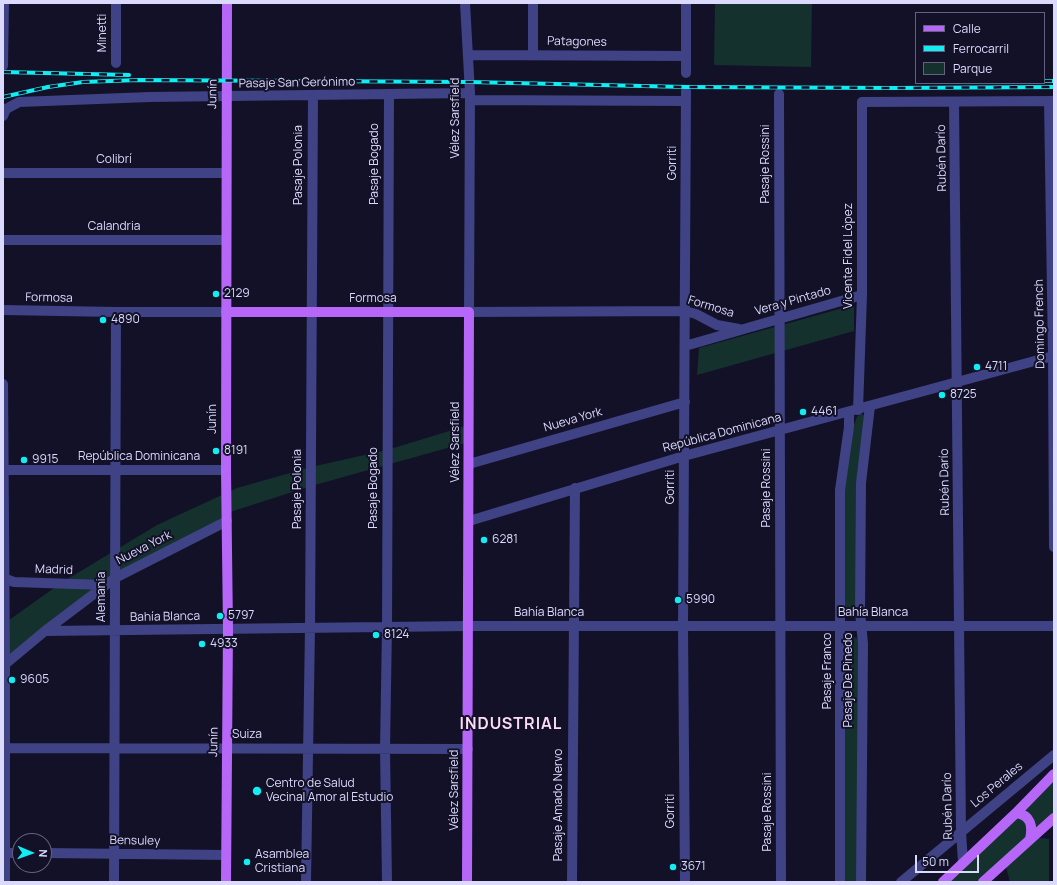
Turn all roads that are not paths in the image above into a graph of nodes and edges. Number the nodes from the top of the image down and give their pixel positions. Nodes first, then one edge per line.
1 (4, 3) edge
2 (116, 3) edge
3 (226, 3) edge
4 (466, 3) edge
5 (533, 3) edge
6 (686, 3) edge
7 (533, 54) junction
8 (468, 55) junction
9 (686, 56) junction
10 (116, 63) dead end
11 (3, 66) edge
12 (686, 73) dead end
13 (389, 94) junction
14 (780, 94) dead end
15 (313, 95) junction
16 (686, 96) joint
17 (226, 97) junction
18 (470, 97) junction
19 (1052, 101) edge
20 (954, 102) junction
21 (4, 113) edge
22 (3, 173) edge
23 (226, 173) junction
24 (3, 240) edge
25 (226, 240) junction
26 (862, 295) junction
27 (1053, 304) edge
28 (3, 310) edge
29 (685, 311) junction
30 (116, 312) junction
31 (226, 312) junction
32 (312, 312) junction
33 (388, 312) junction
34 (469, 312) junction
35 (780, 318) junction
36 (740, 329) junction
37 (685, 346) junction
38 (1053, 356) edge
39 (957, 382) junction
40 (3, 384) edge
41 (684, 402) junction
42 (870, 406) junction
43 (854, 411) junction
44 (780, 430) junction
45 (684, 456) junction
46 (469, 464) junction
47 (1054, 468) edge
48 (4, 470) edge
49 (115, 470) junction
50 (226, 470) junction
51 (576, 488) junction
52 (227, 521) junction
53 (469, 521) junction
54 (1054, 547) edge
55 (4, 578) edge
56 (115, 578) junction
57 (105, 585) junction
58 (4, 624) edge
59 (468, 626) junction
60 (573, 626) junction
61 (683, 626) junction
62 (781, 626) junction
63 (841, 626) junction
64 (861, 626) junction
65 (959, 626) junction
66 (1054, 626) edge
67 (387, 627) junction
68 (310, 628) junction
69 (228, 629) junction
70 (114, 630) junction
71 (45, 631) junction
72 (4, 664) edge
73 (4, 748) edge
74 (114, 748) junction
75 (227, 748) junction
76 (308, 748) junction
77 (385, 749) junction
78 (468, 749) junction
79 (1054, 755) edge
80 (1054, 774) edge
81 (1016, 813) junction
82 (1054, 818) edge
83 (961, 832) junction
84 (1030, 839) junction
85 (4, 853) edge
86 (52, 853) edge
87 (114, 854) junction
88 (226, 855) junction
89 (963, 862) junction
90 (5, 882) edge
91 (114, 882) edge
92 (226, 882) edge
93 (306, 882) edge
94 (387, 882) edge
95 (467, 882) edge
96 (572, 882) edge
97 (685, 882) edge
98 (781, 882) edge
99 (840, 882) edge
100 (861, 882) edge
101 (901, 882) edge
102 (943, 882) edge
103 (983, 882) edge

1 - 11 street
2 - 10 street, Minetti
3 - 17 main road, Junín
4 - 8 street, Vélez Sarsfield
5 - 7 street
6 - 9 street
7 - 8 street, Patagones
7 - 9 street, Patagones
8 - 18 street, Vélez Sarsfield
9 - 12 street
13 - 15 street, Pasaje San Gerónimo
13 - 18 street, Pasaje San Gerónimo
13 - 33 street, Pasaje Bogado
14 - 35 street, Pasaje Rossini
15 - 17 street, Pasaje San Gerónimo
15 - 32 street, Pasaje Polonia
16 - 18 street, Pasaje San Gerónimo
16 - 29 street, Gorriti
17 - 21 street, Pasaje San Gerónimo
17 - 23 main road, Junín
18 - 34 street, Vélez Sarsfield
19 - 20 street
19 - 27 street, Domingo French
20 - 26 street, Vicente Fidel López
20 - 39 street, Rubén Darío
22 - 23 street, Colibrí
23 - 25 main road, Junín
24 - 25 street, Calandria
25 - 31 main road, Junín
26 - 35 street, Vera y Pintado
26 - 43 street, Vicente Fidel López
27 - 38 street, Domingo French
28 - 30 street, Formosa
29 - 34 street, Formosa
29 - 36 street, Formosa
29 - 37 street, Gorriti
30 - 31 street, Formosa
30 - 49 street, Alemania
31 - 32 main road, Formosa
31 - 50 main road, Junín
32 - 33 main road, Formosa
32 - 68 street, Pasaje Polonia
33 - 34 main road, Formosa
33 - 67 street, Pasaje Bogado
34 - 46 main road, Vélez Sarsfield
35 - 36 street, Vera y Pintado
35 - 44 street, Pasaje Rossini
36 - 37 street, Vera y Pintado
37 - 41 street, Gorriti
38 - 39 street, República Dominicana
38 - 47 street, Domingo French
39 - 42 street, República Dominicana
39 - 65 street, Rubén Darío
40 - 48 street
41 - 45 street, Gorriti
41 - 46 street, Nueva York
42 - 43 street, República Dominicana
42 - 64 street, Pasaje De Pinedo
43 - 44 street, República Dominicana
43 - 63 street, Pasaje Franco
44 - 45 street, República Dominicana
44 - 62 street, Pasaje Rossini
45 - 51 street, República Dominicana
45 - 61 street, Gorriti
46 - 53 main road, Vélez Sarsfield
47 - 54 street, Domingo French
48 - 49 street, República Dominicana
48 - 55 street
49 - 50 street, República Dominicana
49 - 56 street, Alemania
50 - 52 main road, Junín
51 - 53 street, República Dominicana
51 - 60 street, Pasaje Amado Nervo
52 - 56 street, Nueva York
52 - 69 main road, Junín
53 - 59 main road, Vélez Sarsfield
55 - 57 street, Madrid
55 - 58 street
56 - 57 street, Nueva York
56 - 70 street, Alemania
57 - 71 street, Nueva York
58 - 72 street
59 - 60 street, Bahía Blanca
59 - 67 street, Bahía Blanca
59 - 78 main road, Vélez Sarsfield
60 - 61 street, Bahía Blanca
60 - 96 street, Pasaje Amado Nervo
61 - 62 street, Bahía Blanca
61 - 97 street, Gorriti
62 - 63 street, Bahía Blanca
62 - 98 street, Pasaje Rossini
63 - 64 street, Bahía Blanca
63 - 99 street, Pasaje Franco
64 - 65 street, Bahía Blanca
64 - 100 street, Pasaje De Pinedo
65 - 66 street, Bahía Blanca
65 - 83 street, Rubén Darío
67 - 68 street, Bahía Blanca
67 - 77 street, Pasaje Bogado
68 - 69 street, Bahía Blanca
68 - 76 street, Pasaje Polonia
69 - 70 street, Bahía Blanca
69 - 75 main road, Junín
70 - 71 street, Bahía Blanca
70 - 74 street, Alemania
71 - 72 street, Nueva York
72 - 73 street
73 - 74 street, Suiza
73 - 85 street
74 - 75 street, Suiza
74 - 87 street, Alemania
75 - 76 street, Suiza
75 - 88 main road, Junín
76 - 77 street, Suiza
76 - 93 street, Pasaje Polonia
77 - 78 street, Suiza
77 - 94 street, Pasaje Bogado
78 - 95 main road, Vélez Sarsfield
79 - 83 street, Los Perales
80 - 81 main road
81 - 84 main road
81 - 89 main road
82 - 84 main road
83 - 89 street, Rubén Darío
83 - 101 street, Los Perales
84 - 103 main road
85 - 90 street
86 - 87 street, Bensuley
87 - 88 street, Bensuley
87 - 91 street, Alemania
88 - 92 main road, Junín
89 - 102 main road

